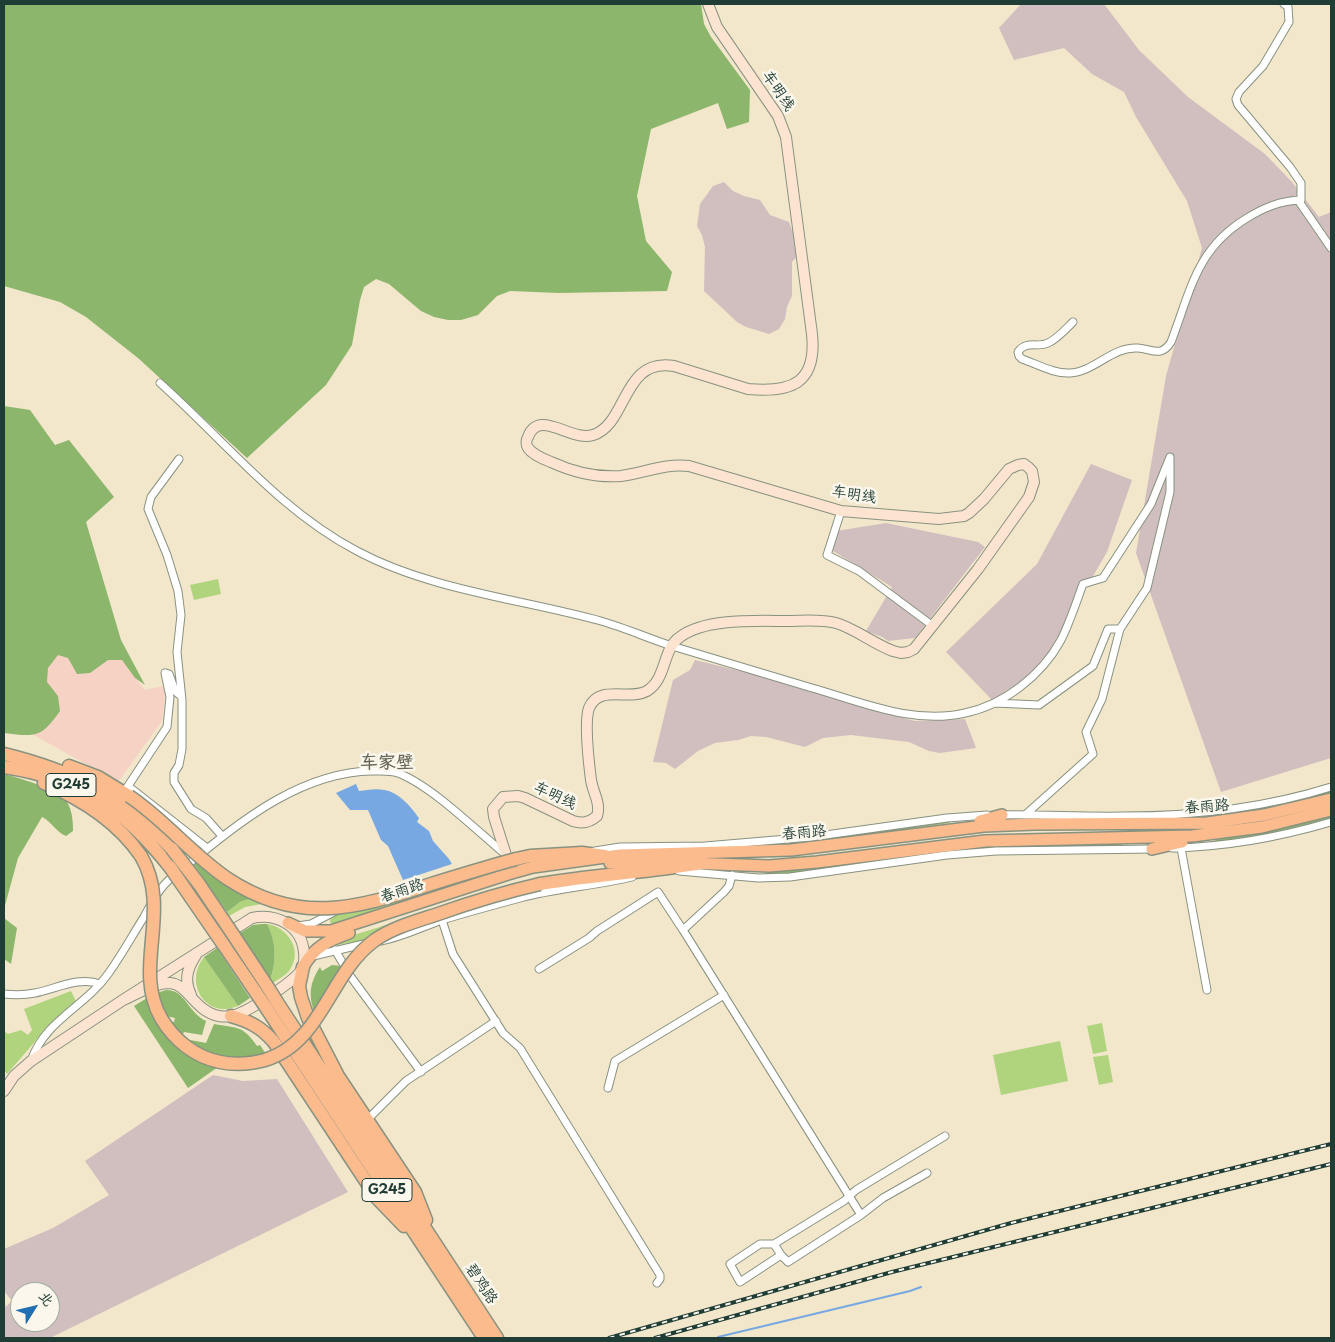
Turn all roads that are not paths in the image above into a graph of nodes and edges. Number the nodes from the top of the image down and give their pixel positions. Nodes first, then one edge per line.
1 (708, 4) edge
2 (1284, 4) edge
3 (1301, 200) junction
4 (1331, 248) edge
5 (1073, 322) dead end
6 (160, 383) dead end
7 (179, 459) dead end
8 (841, 511) junction
9 (933, 626) junction
10 (1120, 629) junction
11 (672, 645) junction
12 (181, 697) junction
13 (995, 702) junction
14 (4, 754) edge
15 (4, 767) edge
16 (1331, 787) edge
17 (127, 791) junction
18 (1331, 799) edge
19 (1331, 810) edge
20 (1002, 815) junction
21 (1025, 815) junction
22 (1331, 822) edge
23 (948, 829) junction
24 (1216, 834) junction
25 (222, 836) junction
26 (705, 846) junction
27 (207, 848) junction
28 (1182, 848) junction
29 (1152, 849) junction
30 (582, 852) junction
31 (748, 852) junction
32 (605, 856) junction
33 (511, 857) junction
34 (702, 864) junction
35 (663, 870) junction
36 (732, 875) junction
37 (442, 920) junction
38 (288, 924) junction
39 (683, 930) junction
40 (335, 950) junction
41 (196, 954) junction
42 (305, 964) junction
43 (539, 969) dead end
44 (100, 984) junction
45 (262, 990) junction
46 (1206, 990) dead end
47 (4, 994) edge
48 (724, 995) junction
49 (123, 1000) junction
50 (194, 1000) junction
51 (231, 1016) junction
52 (496, 1021) junction
53 (31, 1061) junction
54 (421, 1072) junction
55 (608, 1088) dead end
56 (4, 1091) edge
57 (366, 1120) junction
58 (945, 1136) dead end
59 (927, 1173) dead end
60 (849, 1196) junction
61 (861, 1215) junction
62 (774, 1244) junction
63 (433, 1251) junction
64 (781, 1255) junction
65 (657, 1283) dead end
66 (484, 1338) edge
67 (497, 1338) edge

1 - 8 main road, 车明线
2 - 3 street
3 - 4 street
3 - 5 street
6 - 11 street
7 - 12 street
8 - 9 street
8 - 9 main road, 车明线
9 - 11 main road, 车明线
10 - 13 street
10 - 13 street
10 - 21 street
11 - 13 street
11 - 33 main road, 车明线
12 - 17 street
12 - 25 street
14 - 17 highway
14 - 45 highway, G245, bridge
15 - 35 highway, bridge
15 - 45 highway, G245, bridge
16 - 21 street
17 - 27 street
17 - 33 highway, bridge
18 - 23 main road, 春雨路
19 - 24 main road, 春雨路
20 - 21 street
20 - 23 main road
20 - 26 street
22 - 28 street
23 - 31 main road, 春雨路
24 - 29 main road
24 - 34 main road, 春雨路
25 - 27 street
25 - 33 street
26 - 30 street
26 - 31 main road
27 - 44 street
28 - 29 street
28 - 46 street
29 - 36 street
30 - 32 highway
30 - 33 highway
31 - 32 main road, 春雨路
32 - 38 main road, 春雨路
33 - 38 street
34 - 35 highway
34 - 42 main road, 春雨路
35 - 36 street
35 - 37 street
36 - 39 street
37 - 40 street
37 - 52 street
38 - 41 main road
38 - 42 main road
39 - 43 street
39 - 48 street
40 - 42 street
40 - 54 street
41 - 49 main road
41 - 50 main road
42 - 51 main road
42 - 57 highway
44 - 47 street
44 - 53 street
45 - 63 highway, G245, bridge
48 - 55 street
48 - 60 street
49 - 50 main road
49 - 53 main road
50 - 51 main road
51 - 63 highway
52 - 54 street
52 - 65 street
53 - 56 main road
54 - 57 street
57 - 63 highway
58 - 60 street
59 - 61 street
60 - 61 street
60 - 62 street
61 - 64 street
62 - 64 street
62 - 64 street
63 - 66 highway, 碧鸡路 / G245
63 - 67 highway, 碧鸡路 / G245

